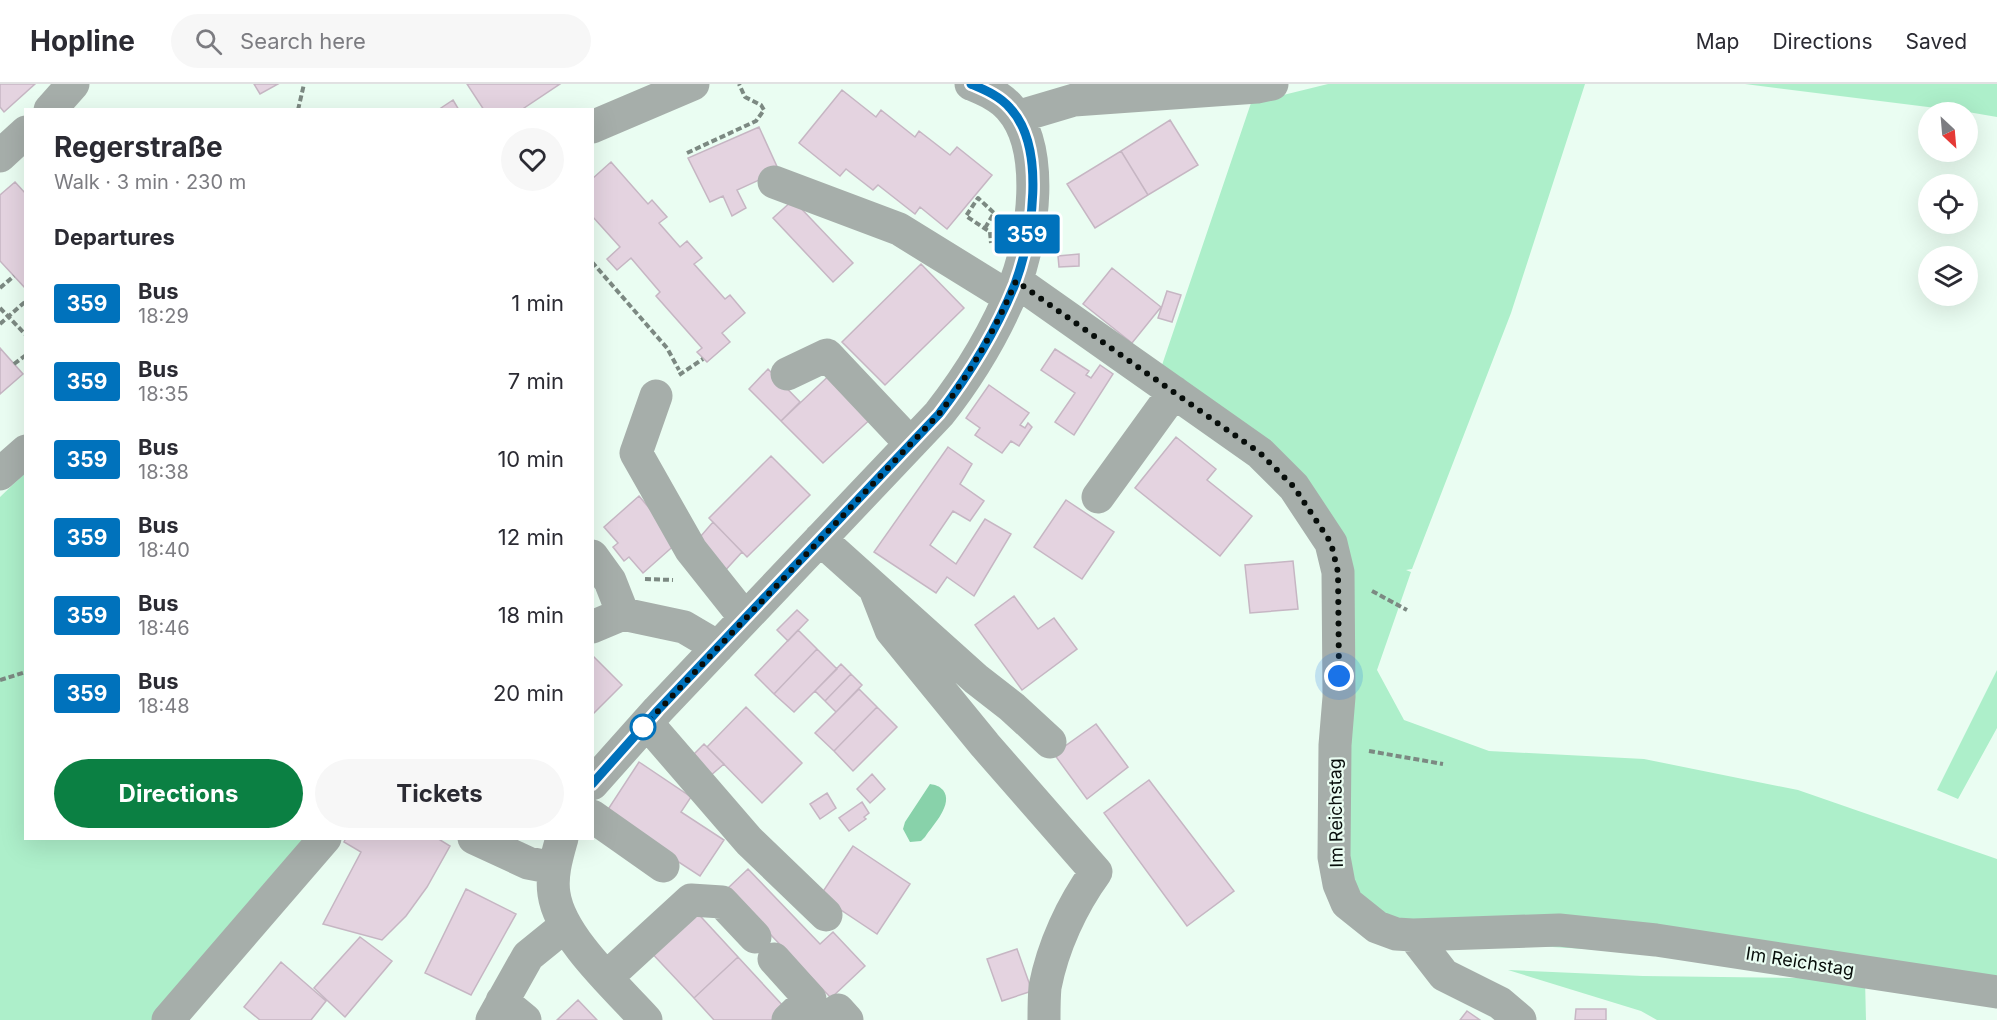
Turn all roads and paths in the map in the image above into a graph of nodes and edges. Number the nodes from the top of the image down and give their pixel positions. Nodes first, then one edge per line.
1 (73, 84) edge
2 (304, 84) edge
3 (693, 84) edge
4 (739, 84) edge
5 (1272, 84) edge
6 (984, 86) edge
7 (52, 108) edge
8 (298, 108) edge
9 (1017, 117) junction
10 (594, 127) edge
11 (24, 134) edge
12 (722, 138) junction
13 (724, 143) dead end
14 (687, 153) dead end
15 (0, 156) edge
16 (774, 182) dead end
17 (985, 228) junction
18 (594, 264) edge
19 (14, 276) dead end
20 (980, 278) junction
21 (0, 288) edge
22 (1012, 289) junction
23 (24, 303) edge
24 (0, 307) edge
25 (8, 317) junction
26 (0, 324) edge
27 (24, 333) edge
28 (24, 356) edge
29 (703, 359) dead end
30 (14, 364) dead end
31 (787, 374) dead end
32 (1174, 392) junction
33 (657, 396) dead end
34 (910, 443) junction
35 (24, 453) edge
36 (0, 474) edge
37 (1098, 497) dead end
38 (820, 539) junction
39 (594, 559) edge
40 (875, 589) junction
41 (623, 614) junction
42 (745, 618) junction
43 (594, 626) edge
44 (718, 647) junction
45 (24, 673) edge
46 (0, 680) edge
47 (648, 723) junction
48 (1050, 742) dead end
49 (1335, 745) junction
50 (1443, 764) dead end
51 (594, 782) edge
52 (594, 817) edge
53 (322, 840) edge
54 (478, 840) edge
55 (558, 853) edge
56 (663, 866) dead end
57 (826, 915) dead end
58 (565, 926) junction
59 (1413, 935) junction
60 (608, 977) junction
61 (1997, 992) edge
62 (506, 1014) edge
63 (168, 1020) edge
64 (646, 1020) edge
65 (788, 1020) edge
66 (827, 1020) edge
67 (847, 1020) edge
68 (1044, 1020) edge
69 (1520, 1020) edge

1 - 7 street
2 - 8 path
3 - 10 street
4 - 12 path
5 - 9 street
6 - 9 street
9 - 22 street
11 - 15 street
12 - 13 path
12 - 14 path
16 - 20 street, Im Reichstag
17 - 17 path
17 - 20 path
18 - 29 path
19 - 21 path
20 - 22 street, Im Reichstag
22 - 32 street, Im Reichstag
22 - 34 street
23 - 25 path
24 - 25 path
25 - 26 path
25 - 27 path
28 - 30 path
31 - 34 street
32 - 37 street
32 - 49 street, Im Reichstag
33 - 42 street
34 - 38 street
35 - 36 street
38 - 40 street
38 - 42 street
39 - 41 street
40 - 48 street
40 - 68 street
41 - 43 street
41 - 44 street
42 - 44 street
44 - 47 street
45 - 46 path
47 - 51 street
47 - 57 street
49 - 50 path
49 - 59 street, Im Reichstag
52 - 56 street
53 - 63 street
54 - 55 street
55 - 58 street
58 - 60 street
58 - 62 street
59 - 61 street, Im Reichstag
59 - 69 street
60 - 64 street
60 - 65 street
66 - 67 street

